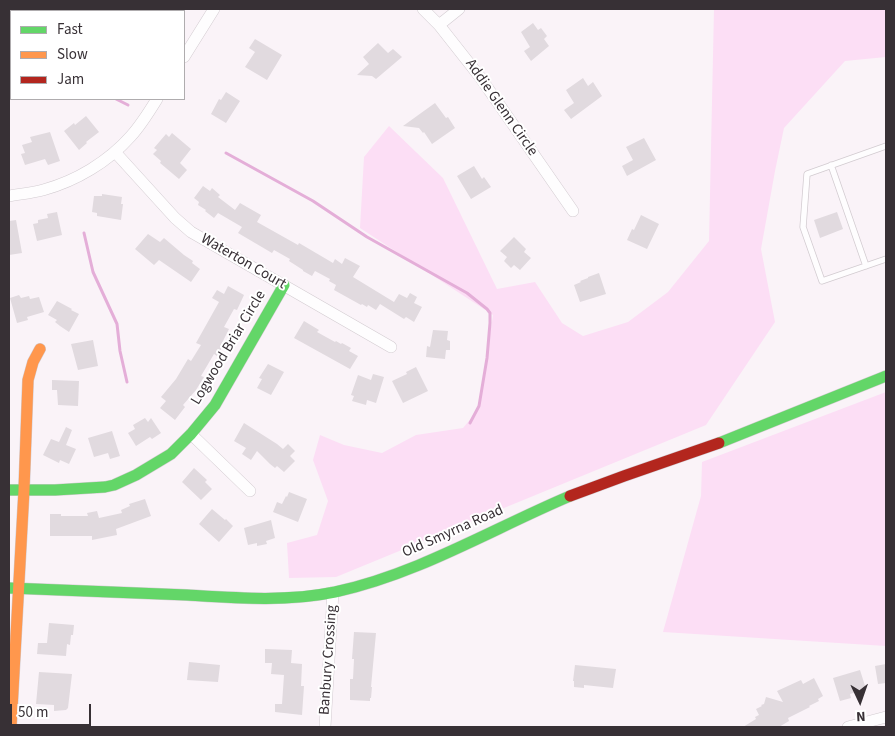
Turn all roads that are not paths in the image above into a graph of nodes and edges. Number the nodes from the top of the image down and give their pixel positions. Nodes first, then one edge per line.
1 (214, 9) edge
2 (423, 9) edge
3 (459, 9) edge
4 (440, 25) junction
5 (185, 55) edge
6 (156, 100) edge
7 (886, 146) edge
8 (115, 152) junction
9 (831, 165) junction
10 (9, 196) edge
11 (573, 210) dead end
12 (886, 259) edge
13 (866, 266) junction
14 (284, 285) junction
15 (392, 347) dead end
16 (40, 349) dead end
17 (886, 376) edge
18 (191, 434) junction
19 (9, 490) edge
20 (24, 490) junction
21 (250, 491) dead end
22 (14, 588) edge
23 (333, 592) junction
24 (10, 713) edge
25 (886, 717) edge
26 (11, 727) edge
27 (325, 727) edge
28 (848, 727) edge

1 - 5 street
2 - 4 street, Addie Glenn Circle
3 - 4 street
4 - 11 street, Addie Glenn Circle
6 - 8 street
7 - 9 lane
8 - 10 street
8 - 14 street, Waterton Court
9 - 13 lane
9 - 13 lane
12 - 13 lane
14 - 15 street, Waterton Court
14 - 18 street, Logwood Briar Circle
16 - 20 street
17 - 23 street, Old Smyrna Road
18 - 20 street, Logwood Briar Circle
18 - 21 street
19 - 20 street, Logwood Briar Circle
20 - 22 street
22 - 23 street, Old Smyrna Road
22 - 24 street
23 - 27 street, Banbury Crossing
24 - 26 street
25 - 28 street

